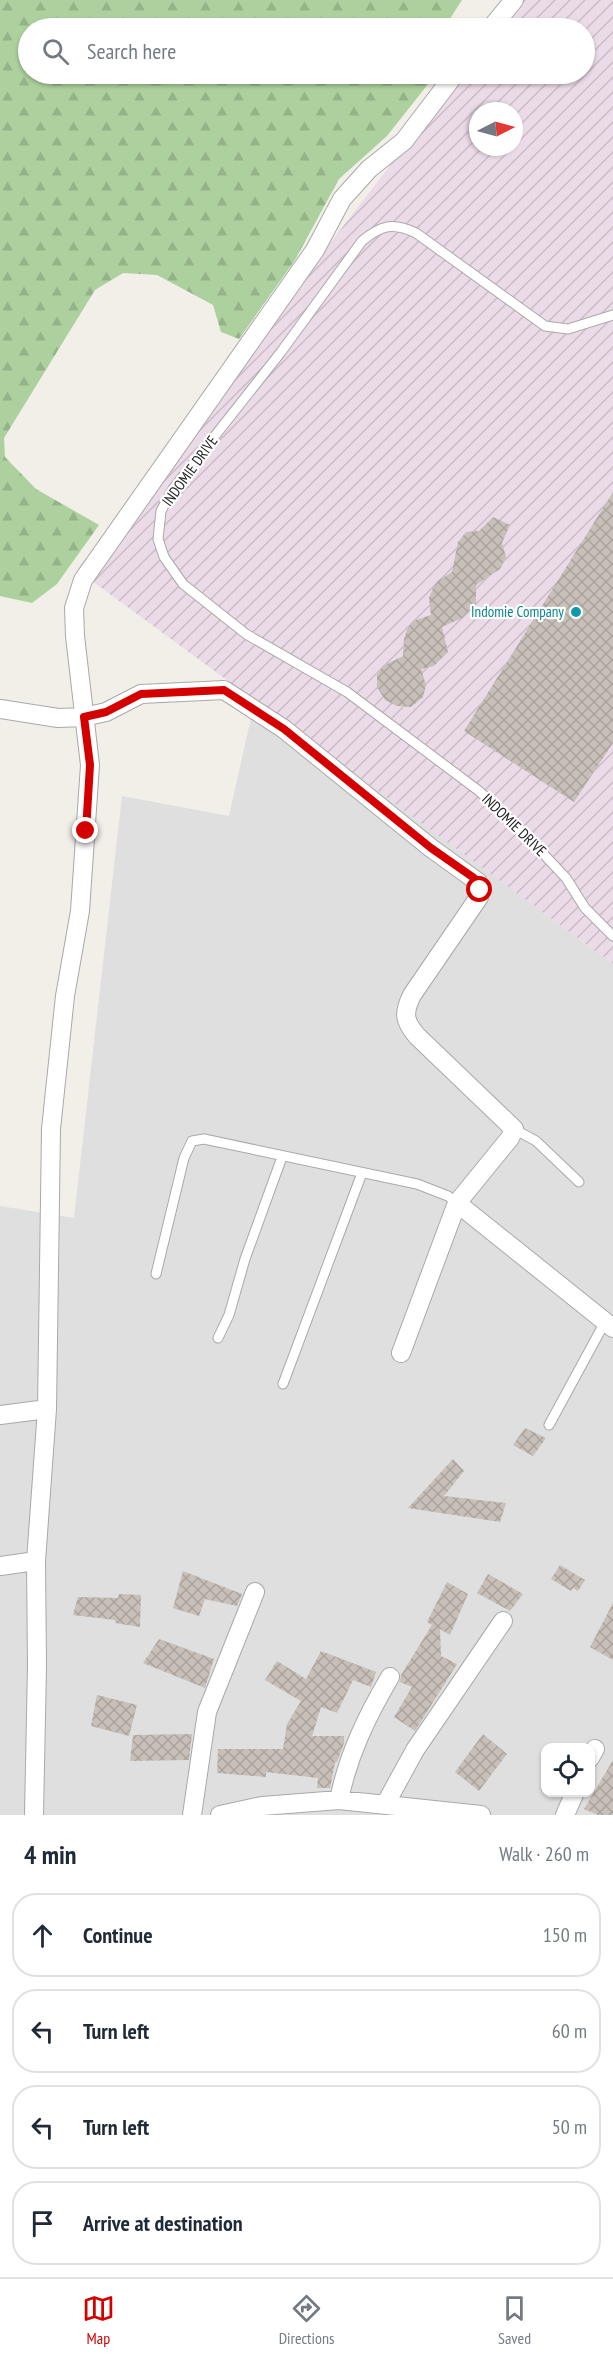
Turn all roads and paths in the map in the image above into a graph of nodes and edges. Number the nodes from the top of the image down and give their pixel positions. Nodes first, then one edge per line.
1 (514, 0) edge
2 (499, 18) edge
3 (447, 84) edge
4 (613, 315) edge
5 (0, 709) edge
6 (84, 717) junction
7 (612, 933) edge
8 (514, 1129) junction
9 (282, 1156) junction
10 (362, 1173) junction
11 (579, 1182) dead end
12 (457, 1203) junction
13 (156, 1274) dead end
14 (609, 1325) edge
15 (218, 1338) dead end
16 (401, 1353) dead end
17 (283, 1384) dead end
18 (47, 1409) junction
19 (0, 1415) edge
20 (549, 1425) dead end
21 (36, 1561) junction
22 (0, 1566) edge
23 (255, 1592) dead end
24 (503, 1621) dead end
25 (390, 1677) dead end
26 (573, 1797) edge
27 (339, 1800) junction
28 (386, 1803) junction
29 (34, 1815) edge
30 (192, 1815) edge
31 (220, 1815) edge
32 (482, 1815) edge
33 (565, 1815) edge

1 - 2 street
3 - 6 street
4 - 7 lane, INDOMIE DRIVE
5 - 6 street
6 - 8 street
6 - 18 street
8 - 11 lane
8 - 12 street
9 - 10 lane
9 - 13 lane
9 - 15 lane
10 - 12 lane
10 - 17 lane
12 - 14 street
12 - 16 street
14 - 20 lane
18 - 19 street
18 - 21 street
21 - 22 street
21 - 29 street
23 - 30 street
24 - 28 street
25 - 27 street
26 - 33 street
27 - 28 street
27 - 31 street
28 - 32 street

